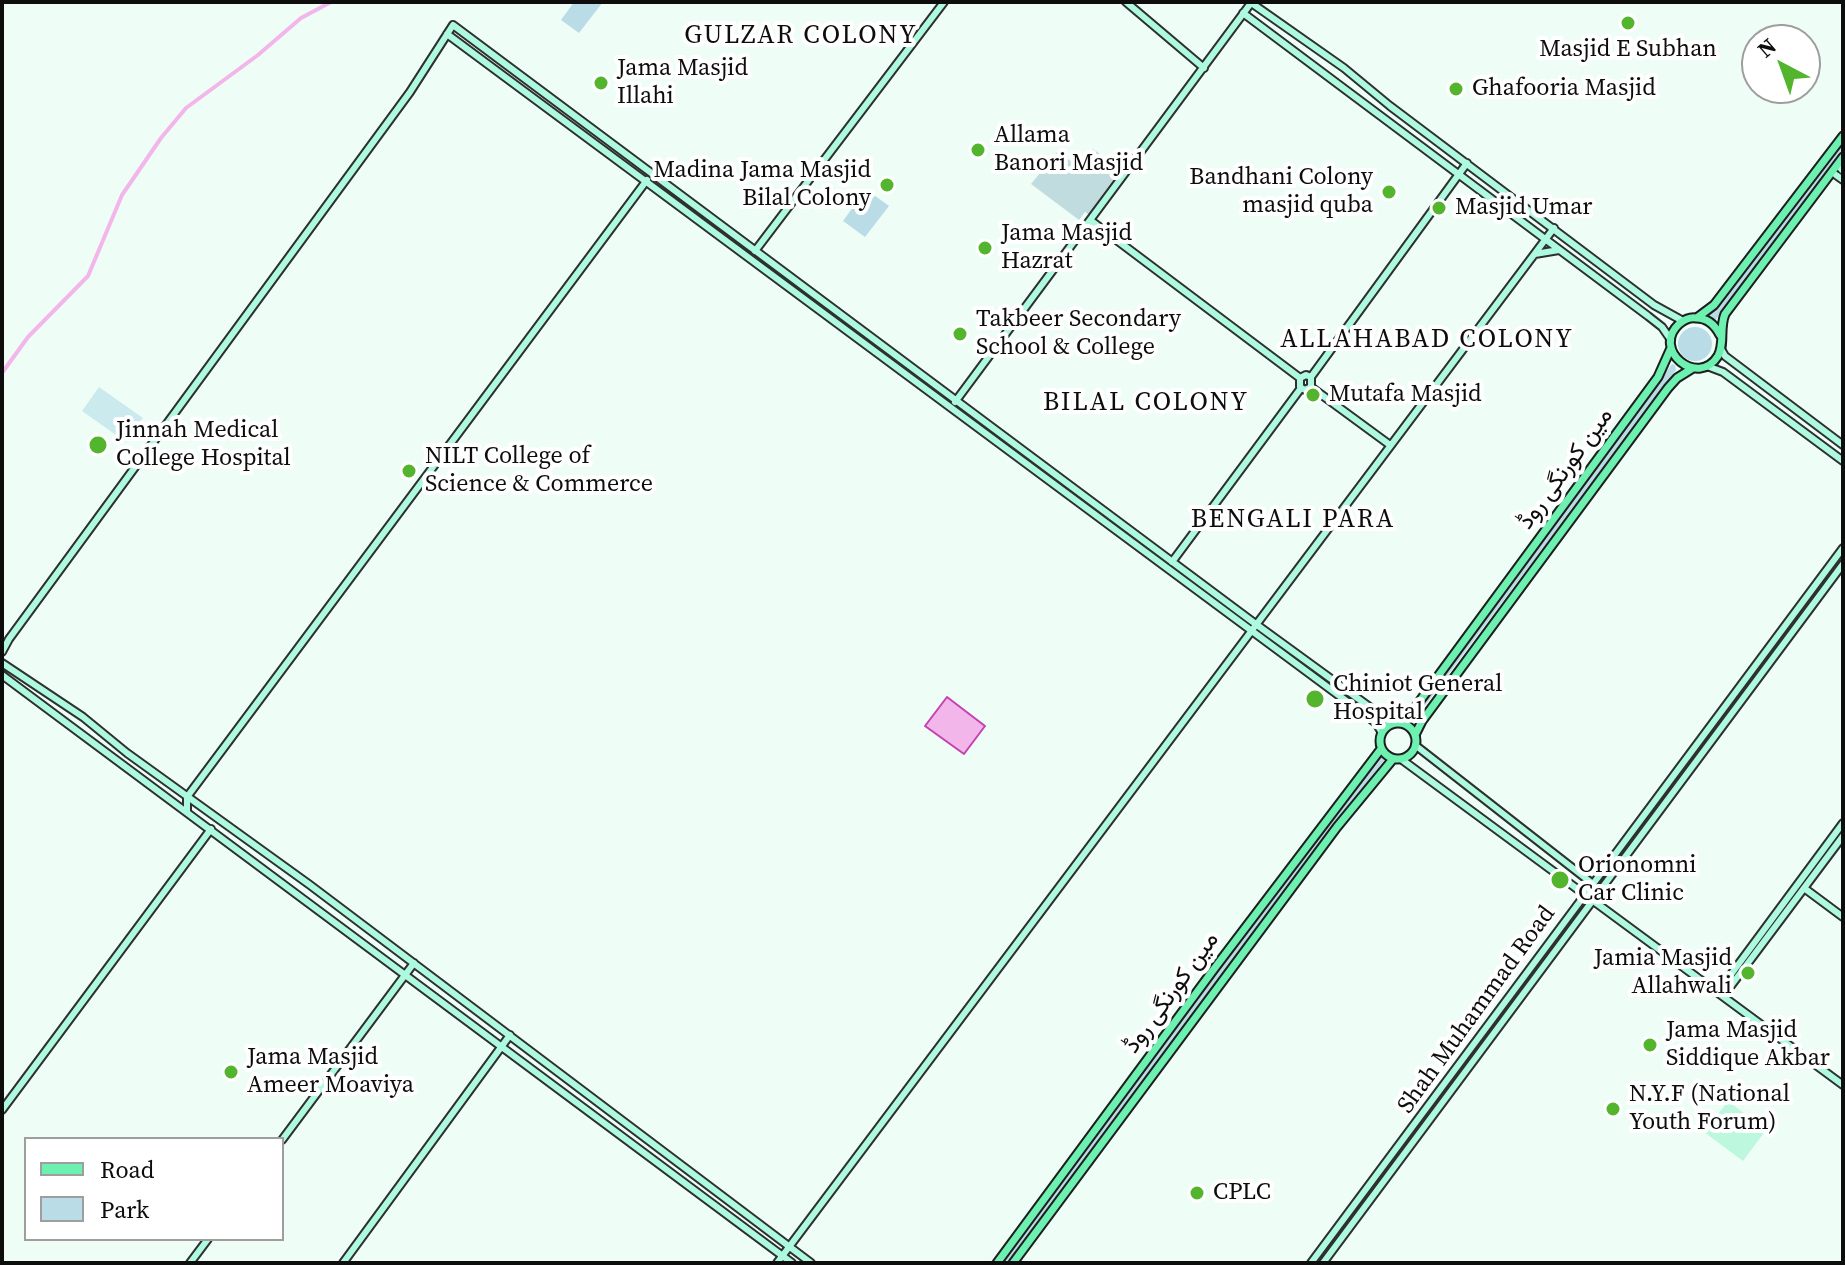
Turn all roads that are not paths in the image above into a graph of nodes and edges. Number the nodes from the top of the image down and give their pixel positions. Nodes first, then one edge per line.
1 (944, 2) edge
2 (1126, 2) edge
3 (1251, 2) edge
4 (1243, 13) junction
5 (447, 34) junction
6 (1204, 68) junction
7 (1843, 136) edge
8 (1843, 157) edge
9 (1467, 163) junction
10 (1840, 172) edge
11 (651, 174) junction
12 (1457, 175) junction
13 (1843, 180) edge
14 (645, 182) junction
15 (1090, 220) junction
16 (1554, 228) junction
17 (1545, 239) junction
18 (757, 248) junction
19 (1559, 250) junction
20 (1535, 254) junction
21 (1698, 317) junction
22 (1683, 321) junction
23 (1720, 335) junction
24 (1671, 344) junction
25 (1721, 349) junction
26 (1707, 366) junction
27 (1693, 368) junction
28 (1311, 377) junction
29 (1300, 378) junction
30 (1311, 387) junction
31 (1301, 388) junction
32 (955, 401) junction
33 (950, 408) junction
34 (1390, 445) junction
35 (1843, 445) edge
36 (1843, 461) edge
37 (1843, 548) edge
38 (1172, 562) junction
39 (1843, 564) edge
40 (1254, 628) junction
41 (2, 652) edge
42 (2, 663) edge
43 (2, 674) edge
44 (1749, 675) junction
45 (1756, 680) junction
46 (1396, 724) junction
47 (1382, 733) junction
48 (1415, 740) junction
49 (1381, 749) junction
50 (1397, 759) junction
51 (187, 797) junction
52 (187, 811) junction
53 (218, 819) junction
54 (1843, 823) edge
55 (211, 829) junction
56 (1843, 836) edge
57 (1593, 884) junction
58 (1804, 888) junction
59 (1586, 893) junction
60 (1593, 898) junction
61 (1843, 917) edge
62 (414, 963) junction
63 (406, 975) junction
64 (1721, 994) junction
65 (510, 1035) junction
66 (502, 1046) junction
67 (1843, 1085) edge
68 (2, 1110) edge
69 (284, 1137) edge
70 (206, 1241) edge
71 (789, 1247) junction
72 (782, 1256) junction
73 (190, 1263) edge
74 (343, 1263) edge
75 (777, 1263) edge
76 (792, 1263) edge
77 (811, 1263) edge
78 (997, 1263) edge
79 (1013, 1263) edge
80 (1311, 1263) edge
81 (1323, 1263) edge

1 - 18 street
2 - 6 street
3 - 4 street
3 - 9 street
4 - 6 street
4 - 12 street
5 - 11 street
5 - 14 street
5 - 41 street
6 - 15 street
7 - 21 main road
8 - 23 main road
9 - 12 street
9 - 16 street
10 - 13 street
11 - 14 street
11 - 18 street
12 - 17 street
12 - 28 street
14 - 33 street
14 - 51 street
15 - 29 street
15 - 32 street
16 - 17 street
16 - 22 street
17 - 19 street
17 - 20 street
18 - 32 street
19 - 20 street
19 - 24 street
20 - 34 street
21 - 22 main road
21 - 23 main road
22 - 24 main road
23 - 25 main road
24 - 27 main road
24 - 46 main road, مین کورنگی روڈ
25 - 26 main road
25 - 35 street
26 - 27 main road
26 - 36 street
27 - 48 main road, مین کورنگی روڈ
28 - 29 street
28 - 30 street
29 - 31 street
30 - 31 street
30 - 34 street
31 - 38 street
32 - 33 street
32 - 38 street
33 - 40 street
34 - 40 street
37 - 44 street, Shah Muhammad Road
38 - 40 street
39 - 45 street, Shah Muhammad Road
40 - 46 street
40 - 47 street
40 - 71 street
42 - 51 street
43 - 52 street
44 - 45 street
44 - 57 street, Shah Muhammad Road
45 - 60 street, Shah Muhammad Road
46 - 47 main road
46 - 48 main road
47 - 49 main road
48 - 50 main road
48 - 57 street
49 - 50 main road
49 - 78 main road, مین کورنگی روڈ
50 - 59 street
50 - 79 main road, مین کورنگی روڈ
51 - 52 street
51 - 53 street
52 - 55 street
53 - 55 street
53 - 62 street
54 - 64 street
55 - 63 street
55 - 68 street
56 - 58 street
57 - 59 street, Shah Muhammad Road
57 - 60 street
58 - 61 street
58 - 64 street
59 - 60 street
59 - 80 street, Shah Muhammad Road
60 - 64 street
60 - 81 street, Shah Muhammad Road
62 - 63 street
62 - 65 street
63 - 66 street
63 - 69 street
64 - 67 street
65 - 66 street
65 - 71 street
66 - 72 street
66 - 74 street
70 - 73 street
71 - 72 street
71 - 77 street
72 - 75 street
72 - 76 street

